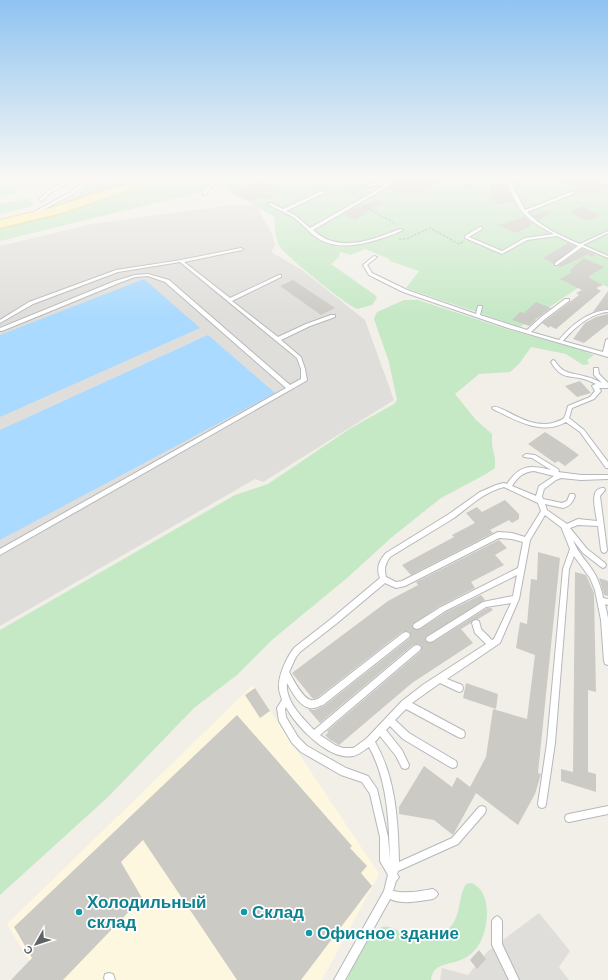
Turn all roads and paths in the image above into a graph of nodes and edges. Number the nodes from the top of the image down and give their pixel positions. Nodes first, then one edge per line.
1 (304, 225) edge
2 (319, 225) edge
3 (395, 225) edge
4 (542, 225) edge
5 (481, 228) dead end
6 (310, 230) junction
7 (401, 230) joint
8 (422, 232) dead end
9 (608, 232) edge
10 (558, 235) junction
11 (459, 244) dead end
12 (581, 245) junction
13 (241, 249) dead end
14 (375, 257) dead end
15 (608, 257) edge
16 (181, 261) junction
17 (556, 264) dead end
18 (280, 276) dead end
19 (230, 300) junction
20 (567, 300) dead end
21 (480, 306) dead end
22 (608, 311) edge
23 (478, 315) junction
24 (333, 316) dead end
25 (0, 322) edge
26 (0, 330) edge
27 (528, 332) junction
28 (278, 339) junction
29 (608, 340) edge
30 (560, 342) junction
31 (607, 354) edge
32 (553, 362) dead end
33 (596, 370) dead end
34 (606, 386) edge
35 (290, 388) junction
36 (495, 408) dead end
37 (566, 419) junction
38 (526, 456) dead end
39 (608, 466) edge
40 (562, 476) junction
41 (608, 476) edge
42 (509, 486) junction
43 (602, 490) dead end
44 (572, 496) dead end
45 (541, 502) junction
46 (544, 511) junction
47 (601, 524) junction
48 (566, 527) junction
49 (527, 540) junction
50 (572, 549) junction
51 (604, 550) dead end
52 (0, 552) edge
53 (603, 565) dead end
54 (522, 570) junction
55 (384, 579) junction
56 (516, 599) junction
57 (600, 600) junction
58 (608, 602) edge
59 (476, 623) dead end
60 (417, 626) dead end
61 (406, 635) dead end
62 (430, 639) dead end
63 (492, 645) junction
64 (417, 648) dead end
65 (608, 661) edge
66 (286, 673) junction
67 (439, 679) junction
68 (459, 688) dead end
69 (286, 701) junction
70 (405, 704) junction
71 (390, 720) junction
72 (380, 730) junction
73 (461, 734) dead end
74 (314, 735) junction
75 (370, 741) junction
76 (453, 764) dead end
77 (405, 765) dead end
78 (542, 804) dead end
79 (482, 810) dead end
80 (608, 810) edge
81 (569, 818) dead end
82 (395, 866) junction
83 (394, 877) junction
84 (388, 893) junction
85 (433, 894) dead end
86 (497, 921) dead end
87 (339, 980) edge
88 (514, 980) edge

1 - 6 lane
2 - 6 lane
3 - 7 path
4 - 10 lane
5 - 10 lane
6 - 7 lane
8 - 11 path
9 - 12 lane
10 - 12 lane
12 - 15 lane
12 - 17 lane
13 - 16 lane
14 - 23 lane
16 - 19 lane
16 - 25 lane
18 - 19 lane
19 - 28 lane
20 - 27 lane
21 - 23 lane
22 - 30 lane
23 - 27 lane
24 - 28 lane
26 - 35 lane
27 - 30 lane
28 - 35 lane
29 - 31 lane
30 - 31 lane
32 - 34 lane
33 - 34 lane
34 - 37 lane
35 - 52 lane
36 - 37 lane
37 - 39 lane
38 - 40 lane
40 - 41 lane
40 - 42 lane
40 - 45 lane
42 - 45 lane
42 - 55 lane
43 - 47 lane
44 - 45 lane
45 - 46 lane
46 - 48 lane
46 - 49 lane
47 - 48 lane
47 - 51 lane
48 - 50 lane
48 - 53 lane
49 - 54 lane
49 - 55 lane
50 - 57 lane
50 - 78 lane
54 - 56 lane
54 - 60 lane
55 - 66 lane
56 - 62 lane
56 - 63 lane
57 - 58 lane
57 - 65 lane
59 - 63 lane
61 - 66 lane
63 - 67 lane
64 - 74 lane
66 - 69 lane
67 - 68 lane
67 - 70 lane
69 - 74 lane
69 - 83 lane
70 - 71 lane
70 - 73 lane
71 - 72 lane
71 - 76 lane
72 - 75 lane
72 - 77 lane
74 - 75 lane
75 - 82 lane
79 - 82 lane
80 - 81 lane
82 - 83 lane
83 - 84 lane
84 - 85 lane
84 - 87 lane
86 - 88 lane

